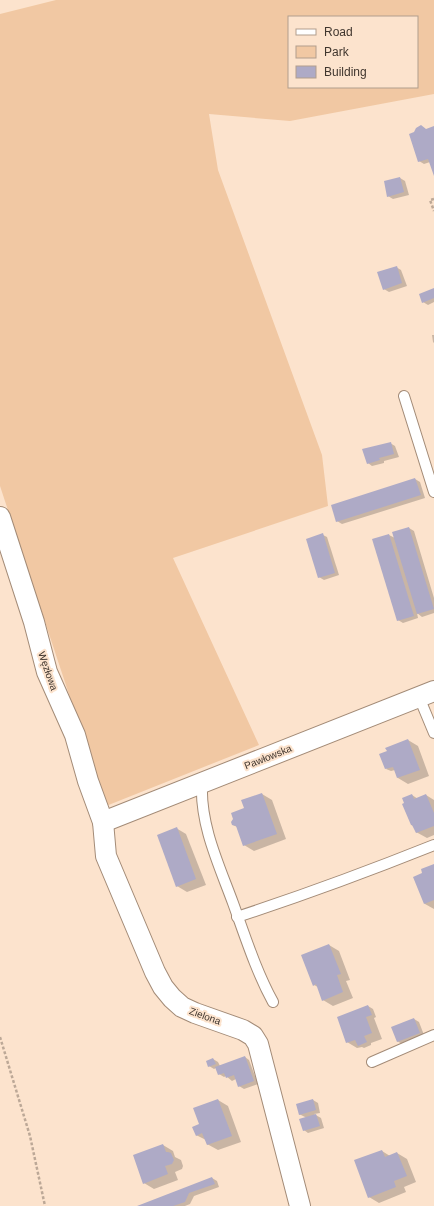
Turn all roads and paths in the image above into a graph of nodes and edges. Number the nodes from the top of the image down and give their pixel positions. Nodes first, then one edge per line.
1 (434, 199) edge
2 (434, 212) edge
3 (404, 396) dead end
4 (434, 492) edge
5 (0, 517) edge
6 (427, 694) edge
7 (434, 734) edge
8 (202, 784) junction
9 (103, 822) junction
10 (434, 845) edge
11 (237, 917) junction
12 (273, 1002) dead end
13 (434, 1036) edge
14 (0, 1037) edge
15 (372, 1062) dead end
16 (45, 1206) edge
17 (300, 1206) edge

1 - 2 path
3 - 4 lane
5 - 9 street, Węzłowa
6 - 7 lane
6 - 8 street, Pawłowska
8 - 9 street, Pawłowska
8 - 11 lane
9 - 17 street, Zielona
10 - 11 lane
11 - 12 lane
13 - 15 lane
14 - 16 path

